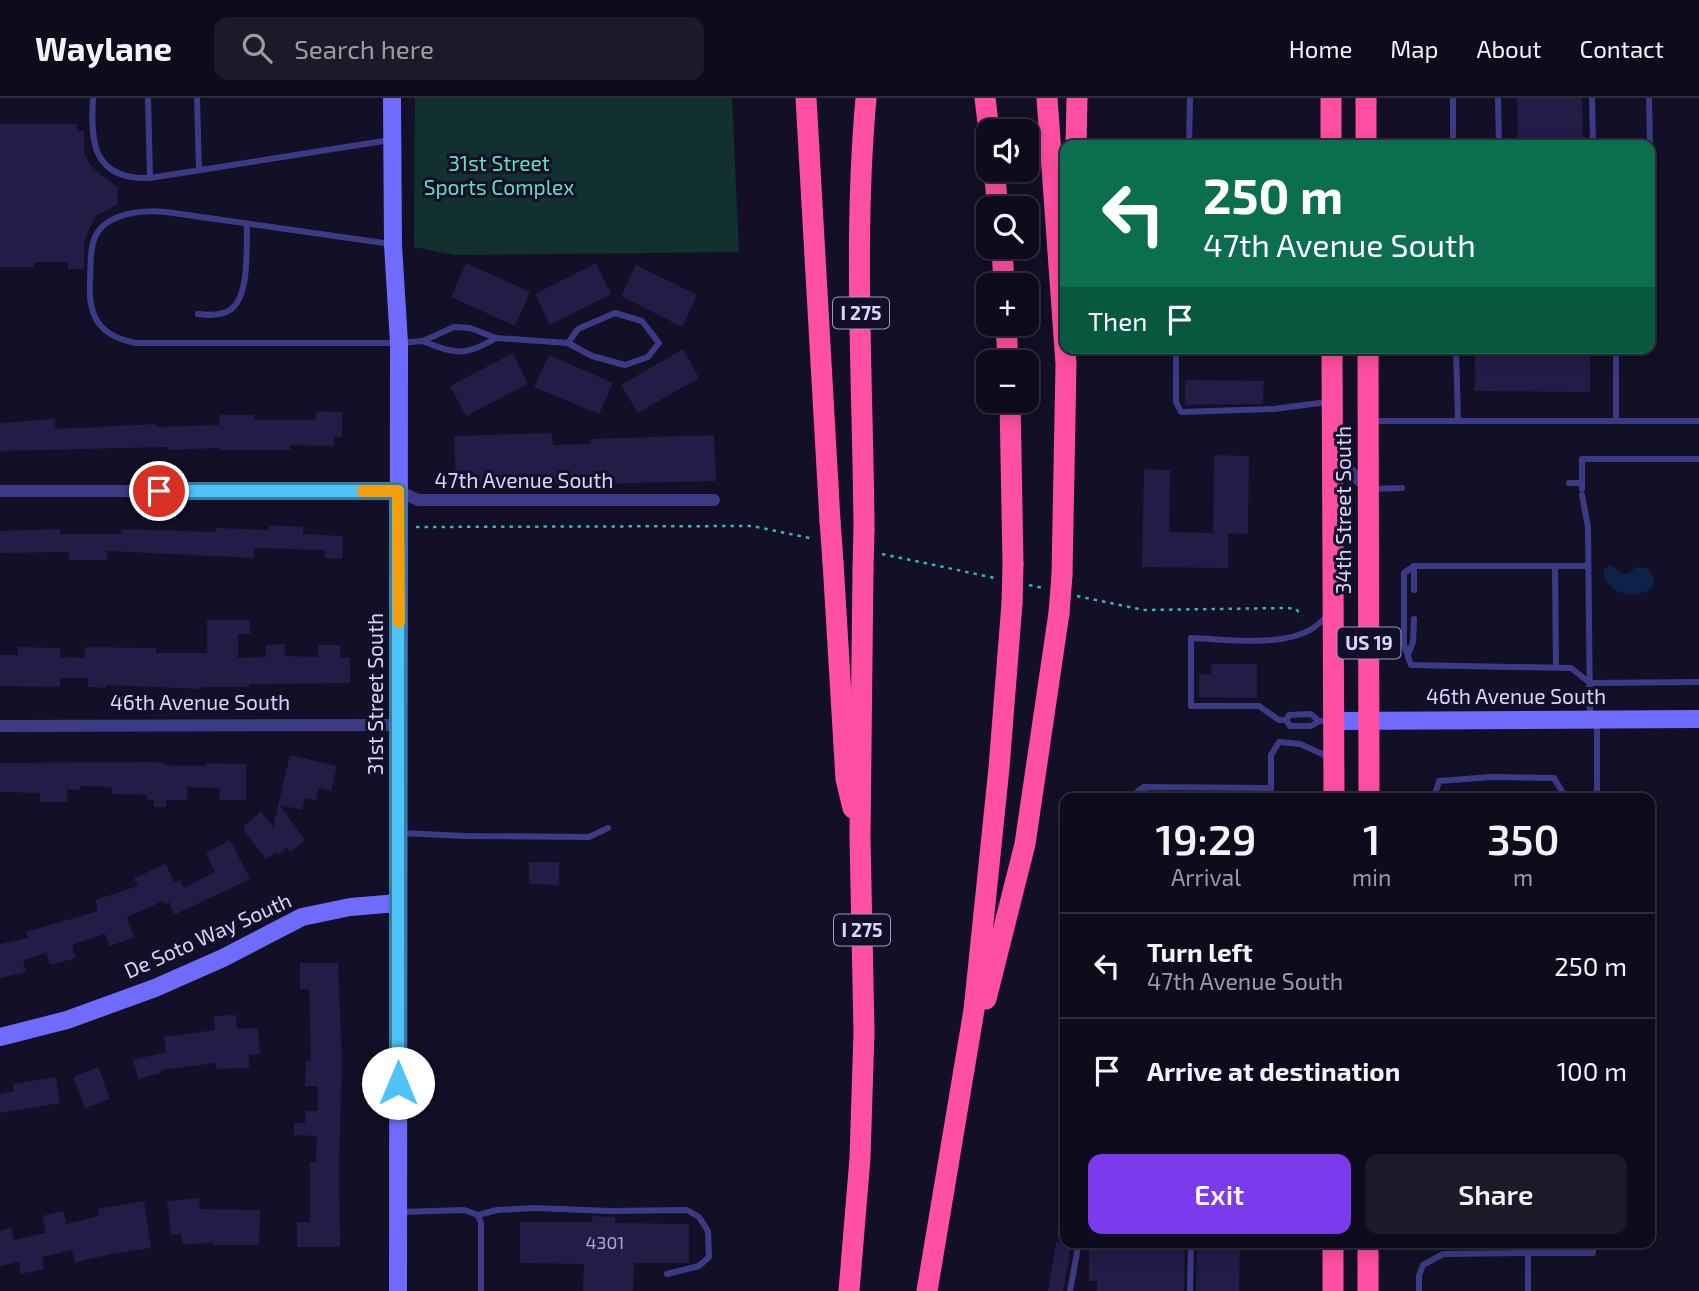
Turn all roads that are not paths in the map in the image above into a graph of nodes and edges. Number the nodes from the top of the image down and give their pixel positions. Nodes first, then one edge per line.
1 (93, 98) edge
2 (148, 98) edge
3 (197, 98) edge
4 (392, 98) edge
5 (806, 98) edge
6 (866, 98) edge
7 (985, 98) edge
8 (1047, 98) edge
9 (1077, 98) edge
10 (1190, 98) edge
11 (1331, 98) edge
12 (1366, 98) edge
13 (1452, 98) edge
14 (1498, 98) edge
15 (1592, 98) edge
16 (1649, 98) edge
17 (988, 119) edge
18 (392, 140) junction
19 (1076, 140) edge
20 (1189, 140) edge
21 (1331, 140) edge
22 (1366, 140) edge
23 (1453, 140) edge
24 (1499, 140) edge
25 (1593, 140) edge
26 (1650, 140) edge
27 (199, 170) junction
28 (150, 178) junction
29 (247, 224) junction
30 (393, 245) junction
31 (1060, 266) edge
32 (198, 314) dead end
33 (496, 338) junction
34 (423, 341) junction
35 (399, 343) junction
36 (568, 343) junction
37 (1176, 354) edge
38 (1332, 354) edge
39 (1368, 354) edge
40 (1456, 354) edge
41 (1616, 354) edge
42 (1067, 356) edge
43 (1333, 402) junction
44 (1010, 413) edge
45 (1368, 421) junction
46 (1458, 421) junction
47 (1616, 421) junction
48 (1699, 421) edge
49 (1333, 456) junction
50 (1699, 459) edge
51 (1569, 483) dead end
52 (1402, 488) dead end
53 (1369, 489) junction
54 (1582, 489) junction
55 (0, 491) edge
56 (398, 491) junction
57 (714, 500) dead end
58 (1414, 566) junction
59 (1555, 566) junction
60 (1588, 566) junction
61 (1414, 590) dead end
62 (1333, 610) junction
63 (1414, 619) dead end
64 (1408, 655) junction
65 (1556, 667) junction
66 (1699, 682) edge
67 (1590, 683) junction
68 (1593, 719) junction
69 (1699, 719) edge
70 (1282, 720) junction
71 (1326, 721) junction
72 (1369, 721) junction
73 (399, 725) junction
74 (0, 726) edge
75 (1334, 759) junction
76 (1144, 787) junction
77 (1271, 788) junction
78 (1138, 793) edge
79 (1145, 793) edge
80 (1271, 793) edge
81 (1334, 793) edge
82 (1369, 793) edge
83 (1435, 793) edge
84 (1563, 793) edge
85 (1597, 793) edge
86 (608, 828) dead end
87 (398, 833) junction
88 (860, 837) junction
89 (398, 903) junction
90 (0, 1037) edge
91 (957, 1113) junction
92 (398, 1212) junction
93 (478, 1215) junction
94 (1078, 1248) edge
95 (1191, 1248) edge
96 (1333, 1248) edge
97 (1368, 1248) edge
98 (1593, 1248) edge
99 (1528, 1253) junction
100 (667, 1274) dead end
101 (398, 1291) edge
102 (481, 1291) edge
103 (849, 1291) edge
104 (927, 1291) edge
105 (1070, 1291) edge
106 (1190, 1291) edge
107 (1333, 1291) edge
108 (1368, 1291) edge
109 (1419, 1291) edge
110 (1528, 1291) edge

1 - 28 lane
2 - 28 lane
3 - 27 lane
4 - 18 street, 31st Street South
5 - 88 highway, bridge
6 - 88 highway, I 275, bridge
7 - 17 highway
8 - 31 highway
9 - 19 highway
10 - 20 lane
11 - 21 highway
12 - 22 highway
13 - 23 lane
14 - 24 lane
15 - 25 lane
16 - 26 lane
18 - 27 lane
18 - 30 street, 31st Street South
27 - 28 lane
29 - 30 lane
29 - 32 lane
29 - 35 lane
30 - 35 street, 31st Street South
33 - 34 lane
33 - 34 lane
33 - 36 lane
34 - 35 lane
35 - 56 street, 31st Street South
36 - 36 lane
37 - 43 lane
38 - 43 highway, 34th Street South / US 19
39 - 45 highway, 34th Street South / US 19
40 - 46 lane
41 - 47 lane
42 - 91 highway, bridge
43 - 49 highway, 34th Street South / US 19
44 - 91 highway, bridge
45 - 46 lane
45 - 53 highway, 34th Street South / US 19
46 - 47 lane
47 - 48 lane
49 - 53 street
49 - 62 highway, 34th Street South / US 19
50 - 54 lane
51 - 54 lane
52 - 53 lane
53 - 72 highway, 34th Street South / US 19
54 - 60 lane
55 - 56 street, 47th Avenue South
56 - 57 street, 47th Avenue South
56 - 73 street, 31st Street South
58 - 59 lane
58 - 61 lane
58 - 64 lane
59 - 60 lane
59 - 65 lane
60 - 67 lane
62 - 70 lane
62 - 71 highway, 34th Street South / US 19
63 - 64 lane
64 - 65 lane
65 - 67 lane
66 - 67 lane
67 - 68 lane
68 - 69 street, 46th Avenue South
68 - 72 street, 46th Avenue South
68 - 85 lane
70 - 71 lane
70 - 71 lane
71 - 72 street, 46th Avenue South
71 - 75 highway, 34th Street South / US 19
72 - 82 highway, 34th Street South / US 19
73 - 74 street, 46th Avenue South
73 - 87 street, 31st Street South
75 - 77 lane
75 - 81 highway, 34th Street South / US 19
76 - 77 lane
76 - 78 lane
76 - 79 lane
77 - 80 lane
83 - 84 lane
86 - 87 lane
87 - 89 street, 31st Street South
88 - 103 highway, I 275
89 - 90 street, De Soto Way South
89 - 92 street, 31st Street South
91 - 104 highway
92 - 93 lane
92 - 101 street, 31st Street South
93 - 100 lane
93 - 102 lane
94 - 105 lane
95 - 106 lane
96 - 107 highway
97 - 108 highway
98 - 99 lane
99 - 109 lane
99 - 110 lane

